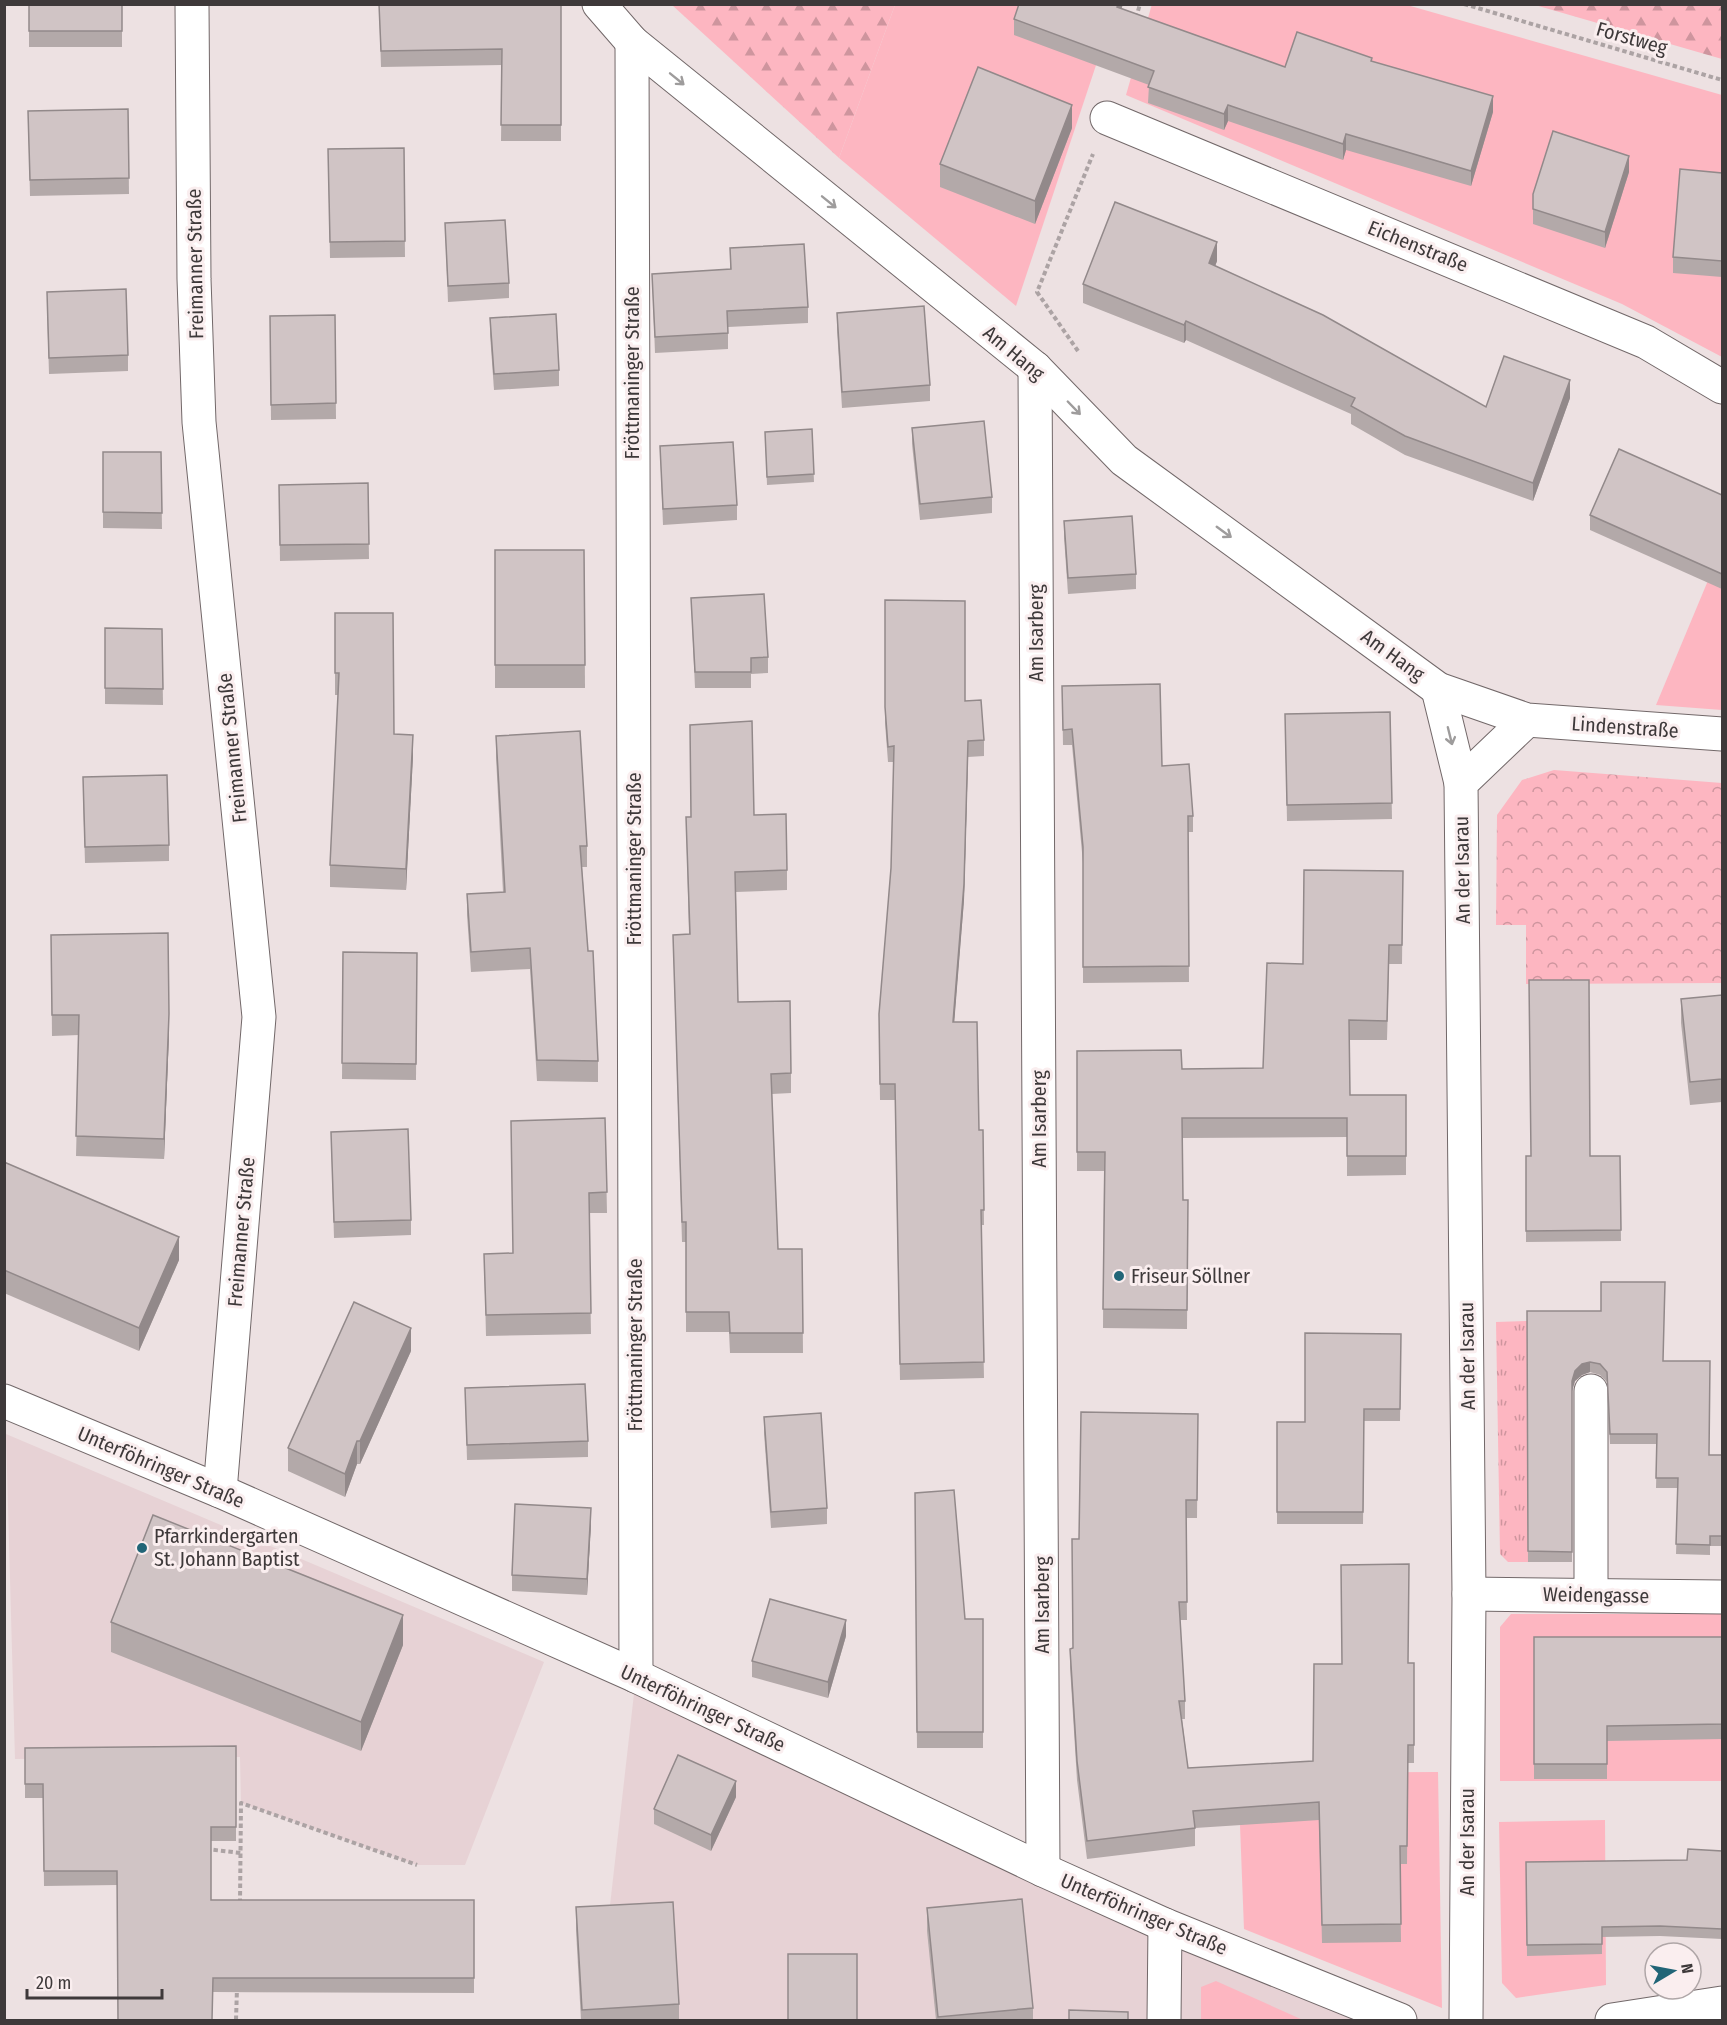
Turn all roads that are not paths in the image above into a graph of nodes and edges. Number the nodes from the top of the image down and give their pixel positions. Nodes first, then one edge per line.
1 (192, 4) edge
2 (599, 4) edge
3 (632, 42) junction
4 (1107, 118) road end
5 (1035, 368) junction
6 (1722, 387) edge
7 (1438, 689) junction
8 (1527, 720) junction
9 (1722, 734) edge
10 (1461, 783) junction
11 (1591, 1391) dead end
12 (4, 1401) edge
13 (220, 1491) junction
14 (1469, 1594) junction
15 (1591, 1594) junction
16 (1722, 1597) edge
17 (636, 1676) junction
18 (1043, 1870) junction
19 (1165, 1925) junction
20 (1722, 2002) edge
21 (1164, 2020) edge
22 (1400, 2020) edge
23 (1466, 2020) edge
24 (1612, 2020) edge

1 - 13 street, Freimanner Straße
2 - 3 street, Am Hang
3 -> 5 street, Am Hang
3 - 17 street, Fröttmaninger Straße
4 - 6 street, Eichenstraße
5 -> 7 street, Am Hang
5 - 18 street, Am Isarberg
7 - 8 street, Am Hang
7 -> 10 street, Am Hang
8 - 9 street, Lindenstraße
8 - 10 street
10 - 14 street, An der Isarau
11 - 15 street
12 - 13 street, Unterföhringer Straße
13 - 17 street, Unterföhringer Straße
14 - 15 street, Weidengasse
14 - 23 street, An der Isarau
15 - 16 street, Weidengasse
17 - 18 street, Unterföhringer Straße
18 - 19 street, Unterföhringer Straße
19 - 21 street
19 - 22 street, Unterföhringer Straße
20 - 24 street

